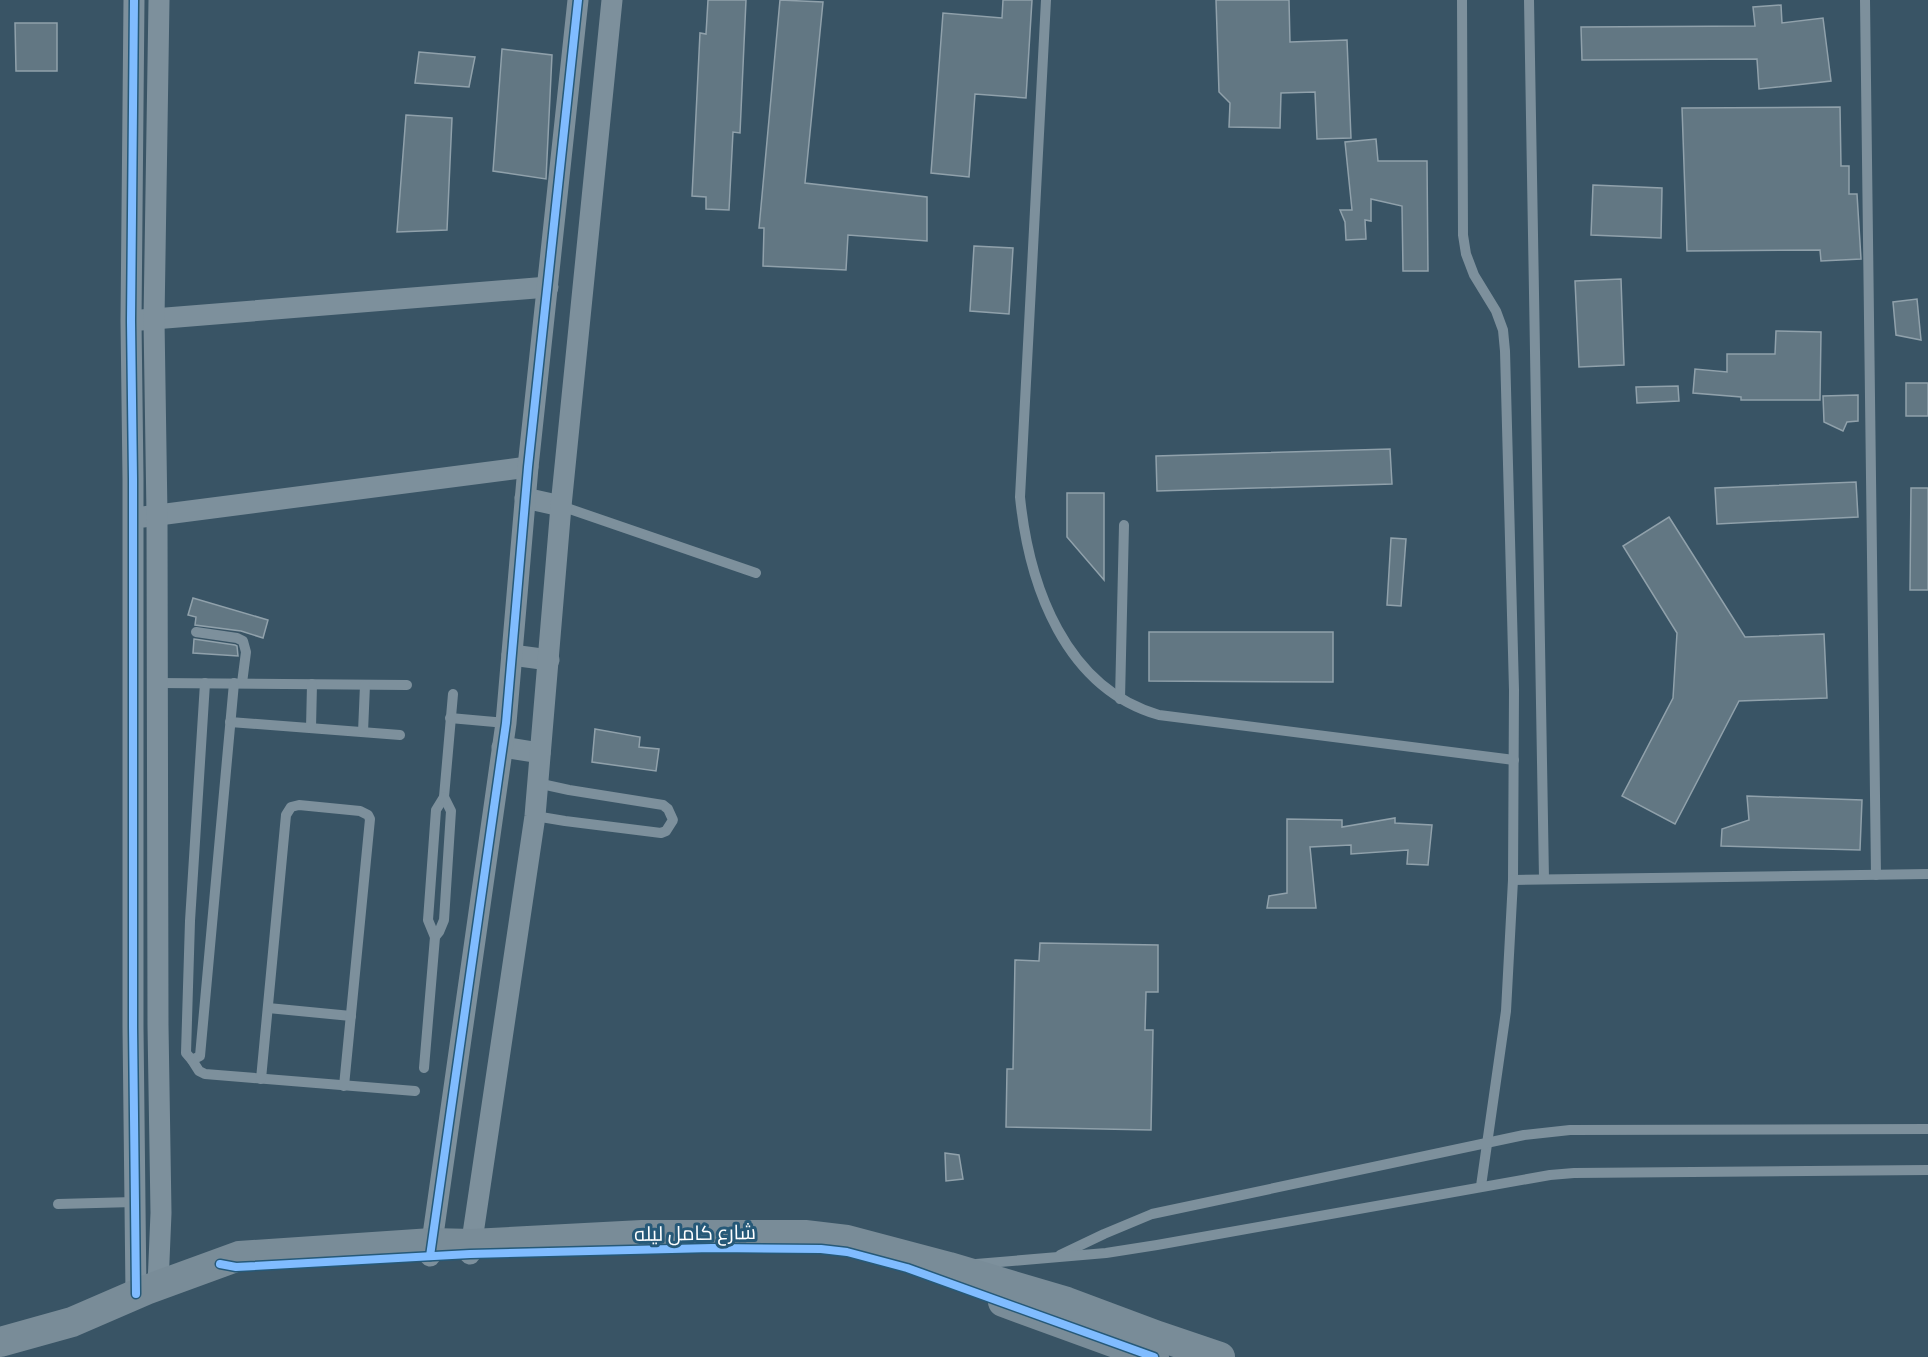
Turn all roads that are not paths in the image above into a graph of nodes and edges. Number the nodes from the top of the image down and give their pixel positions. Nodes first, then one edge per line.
1 (134, 0) edge
2 (159, 0) edge
3 (578, 0) edge
4 (612, 0) edge
5 (1046, 0) edge
6 (1462, 0) edge
7 (1529, 0) edge
8 (1864, 0) edge
9 (576, 27) junction
10 (609, 30) junction
11 (557, 204) junction
12 (592, 208) junction
13 (585, 275) junction
14 (549, 284) junction
15 (582, 298) junction
16 (154, 320) junction
17 (131, 321) junction
18 (528, 467) junction
19 (133, 479) junction
20 (156, 479) junction
21 (525, 498) junction
22 (561, 506) junction
23 (157, 515) junction
24 (133, 518) junction
25 (1124, 525) dead end
26 (756, 573) dead end
27 (196, 632) dead end
28 (512, 655) junction
29 (549, 660) junction
30 (158, 682) junction
31 (205, 683) junction
32 (238, 683) junction
33 (133, 684) junction
34 (312, 684) junction
35 (365, 685) junction
36 (407, 685) dead end
37 (453, 694) dead end
38 (1120, 699) junction
39 (450, 718) junction
40 (230, 722) junction
41 (506, 723) junction
42 (311, 728) junction
43 (363, 732) junction
44 (400, 735) dead end
45 (502, 747) junction
46 (540, 753) junction
47 (1514, 760) junction
48 (537, 783) junction
49 (535, 816) junction
50 (1928, 874) edge
51 (1876, 875) junction
52 (1545, 879) junction
53 (1513, 880) junction
54 (190, 921) junction
55 (212, 923) junction
56 (268, 1008) junction
57 (351, 1016) junction
58 (192, 1059) junction
59 (424, 1068) dead end
60 (261, 1079) junction
61 (344, 1086) junction
62 (415, 1091) dead end
63 (1928, 1129) edge
64 (1487, 1143) junction
65 (1928, 1170) edge
66 (1481, 1186) junction
67 (58, 1204) dead end
68 (134, 1207) junction
69 (161, 1213) junction
70 (431, 1249) junction
71 (471, 1249) junction
72 (1055, 1257) junction
73 (949, 1267) junction
74 (907, 1268) junction
75 (147, 1290) junction
76 (0, 1342) edge
77 (1154, 1357) edge
78 (1220, 1357) edge

1 - 17 street
2 - 16 street
3 - 9 street
4 - 10 street
5 - 38 lane
6 - 47 lane
7 - 52 lane
8 - 51 lane
9 - 10 street
9 - 11 street
10 - 12 street
11 - 12 street
11 - 14 street
12 - 13 street
13 - 14 street
13 - 15 street
14 - 15 street
14 - 16 street
14 - 18 street
15 - 22 street
16 - 17 street
16 - 20 street
17 - 19 street
18 - 21 street
18 - 23 street
19 - 20 street
19 - 24 street
20 - 23 street
21 - 22 street
21 - 28 street
22 - 26 lane
22 - 29 street
23 - 24 street
23 - 30 street
24 - 33 street
25 - 38 lane
27 - 32 lane
28 - 29 street
28 - 41 street
29 - 46 street
30 - 31 lane
30 - 33 street
30 - 69 street
31 - 32 lane
31 - 54 lane
32 - 34 lane
32 - 40 lane
33 - 68 street
34 - 35 lane
34 - 42 lane
35 - 36 lane
35 - 43 lane
37 - 39 lane
38 - 47 lane
39 - 41 lane
39 - 59 lane
40 - 42 lane
40 - 55 lane
41 - 45 street
42 - 43 lane
43 - 44 lane
45 - 46 street
45 - 70 street
46 - 48 street
47 - 53 lane
48 - 49 street
48 - 49 lane
49 - 71 street
50 - 51 lane
51 - 52 lane
52 - 53 lane
53 - 64 lane
54 - 55 lane
54 - 58 lane
55 - 58 lane
56 - 57 lane
56 - 57 lane
56 - 60 lane
57 - 61 lane
58 - 60 lane
60 - 61 lane
61 - 62 lane
63 - 64 lane
64 - 66 lane
64 - 72 lane
65 - 66 lane
66 - 72 lane
67 - 68 lane
68 - 69 street
68 - 75 street
69 - 75 street
70 - 71 street, شارع كامل ليله
70 - 75 street, شارع كامل ليله
71 - 73 street, شارع كامل ليله
71 - 74 street, شارع كامل ليله
72 - 73 lane
73 - 74 street
73 - 78 street, شارع كامل ليله
74 - 77 street, شارع كامل ليله
75 - 76 street, شارع كامل ليله

